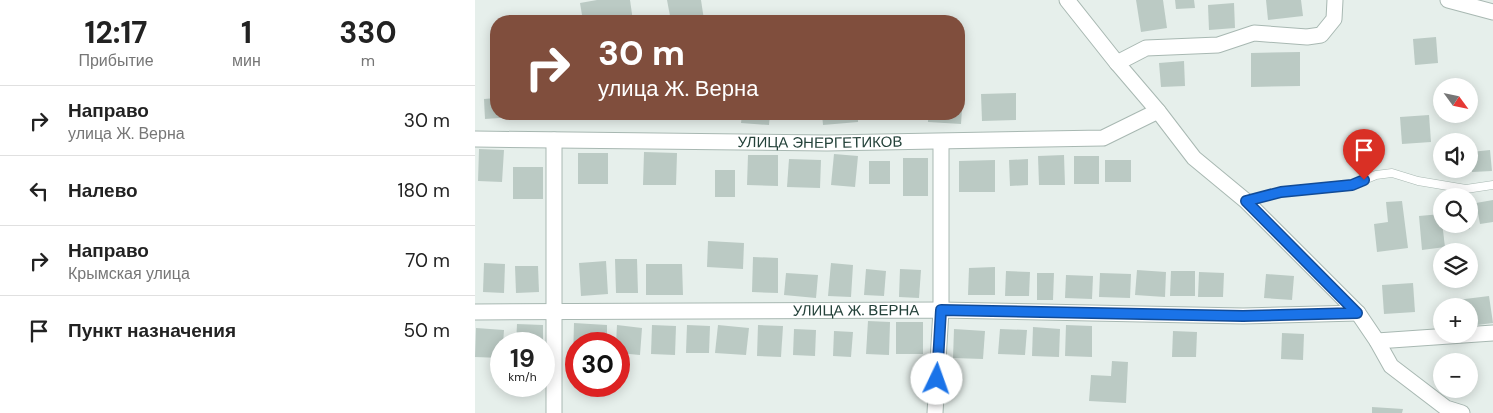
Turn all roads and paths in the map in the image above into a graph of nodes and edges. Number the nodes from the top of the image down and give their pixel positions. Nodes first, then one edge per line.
1 (1067, 0) edge
2 (1335, 0) edge
3 (1448, 0) edge
4 (1493, 12) edge
5 (1117, 63) junction
6 (1158, 112) junction
7 (475, 139) edge
8 (554, 140) junction
9 (941, 142) junction
10 (1493, 186) edge
11 (1246, 201) junction
12 (941, 310) junction
13 (475, 312) edge
14 (555, 313) junction
15 (1357, 313) junction
16 (1493, 333) edge
17 (1377, 341) junction
18 (554, 413) edge
19 (935, 413) edge
20 (1462, 413) edge

1 - 5 street
2 - 5 street
3 - 4 street
5 - 6 street
6 - 9 street, УЛИЦА ЭНЕРГЕТИКОВ
6 - 11 street
7 - 8 street, УЛИЦА ЭНЕРГЕТИКОВ
8 - 9 street, УЛИЦА ЭНЕРГЕТИКОВ
8 - 14 street
9 - 12 street
10 - 11 lane
11 - 15 street
12 - 14 street, УЛИЦА Ж. ВЕРНА
12 - 15 street, УЛИЦА Ж. ВЕРНА
12 - 19 street
13 - 14 street, УЛИЦА Ж. ВЕРНА
14 - 18 street
15 - 17 street
16 - 17 street
17 - 20 street

